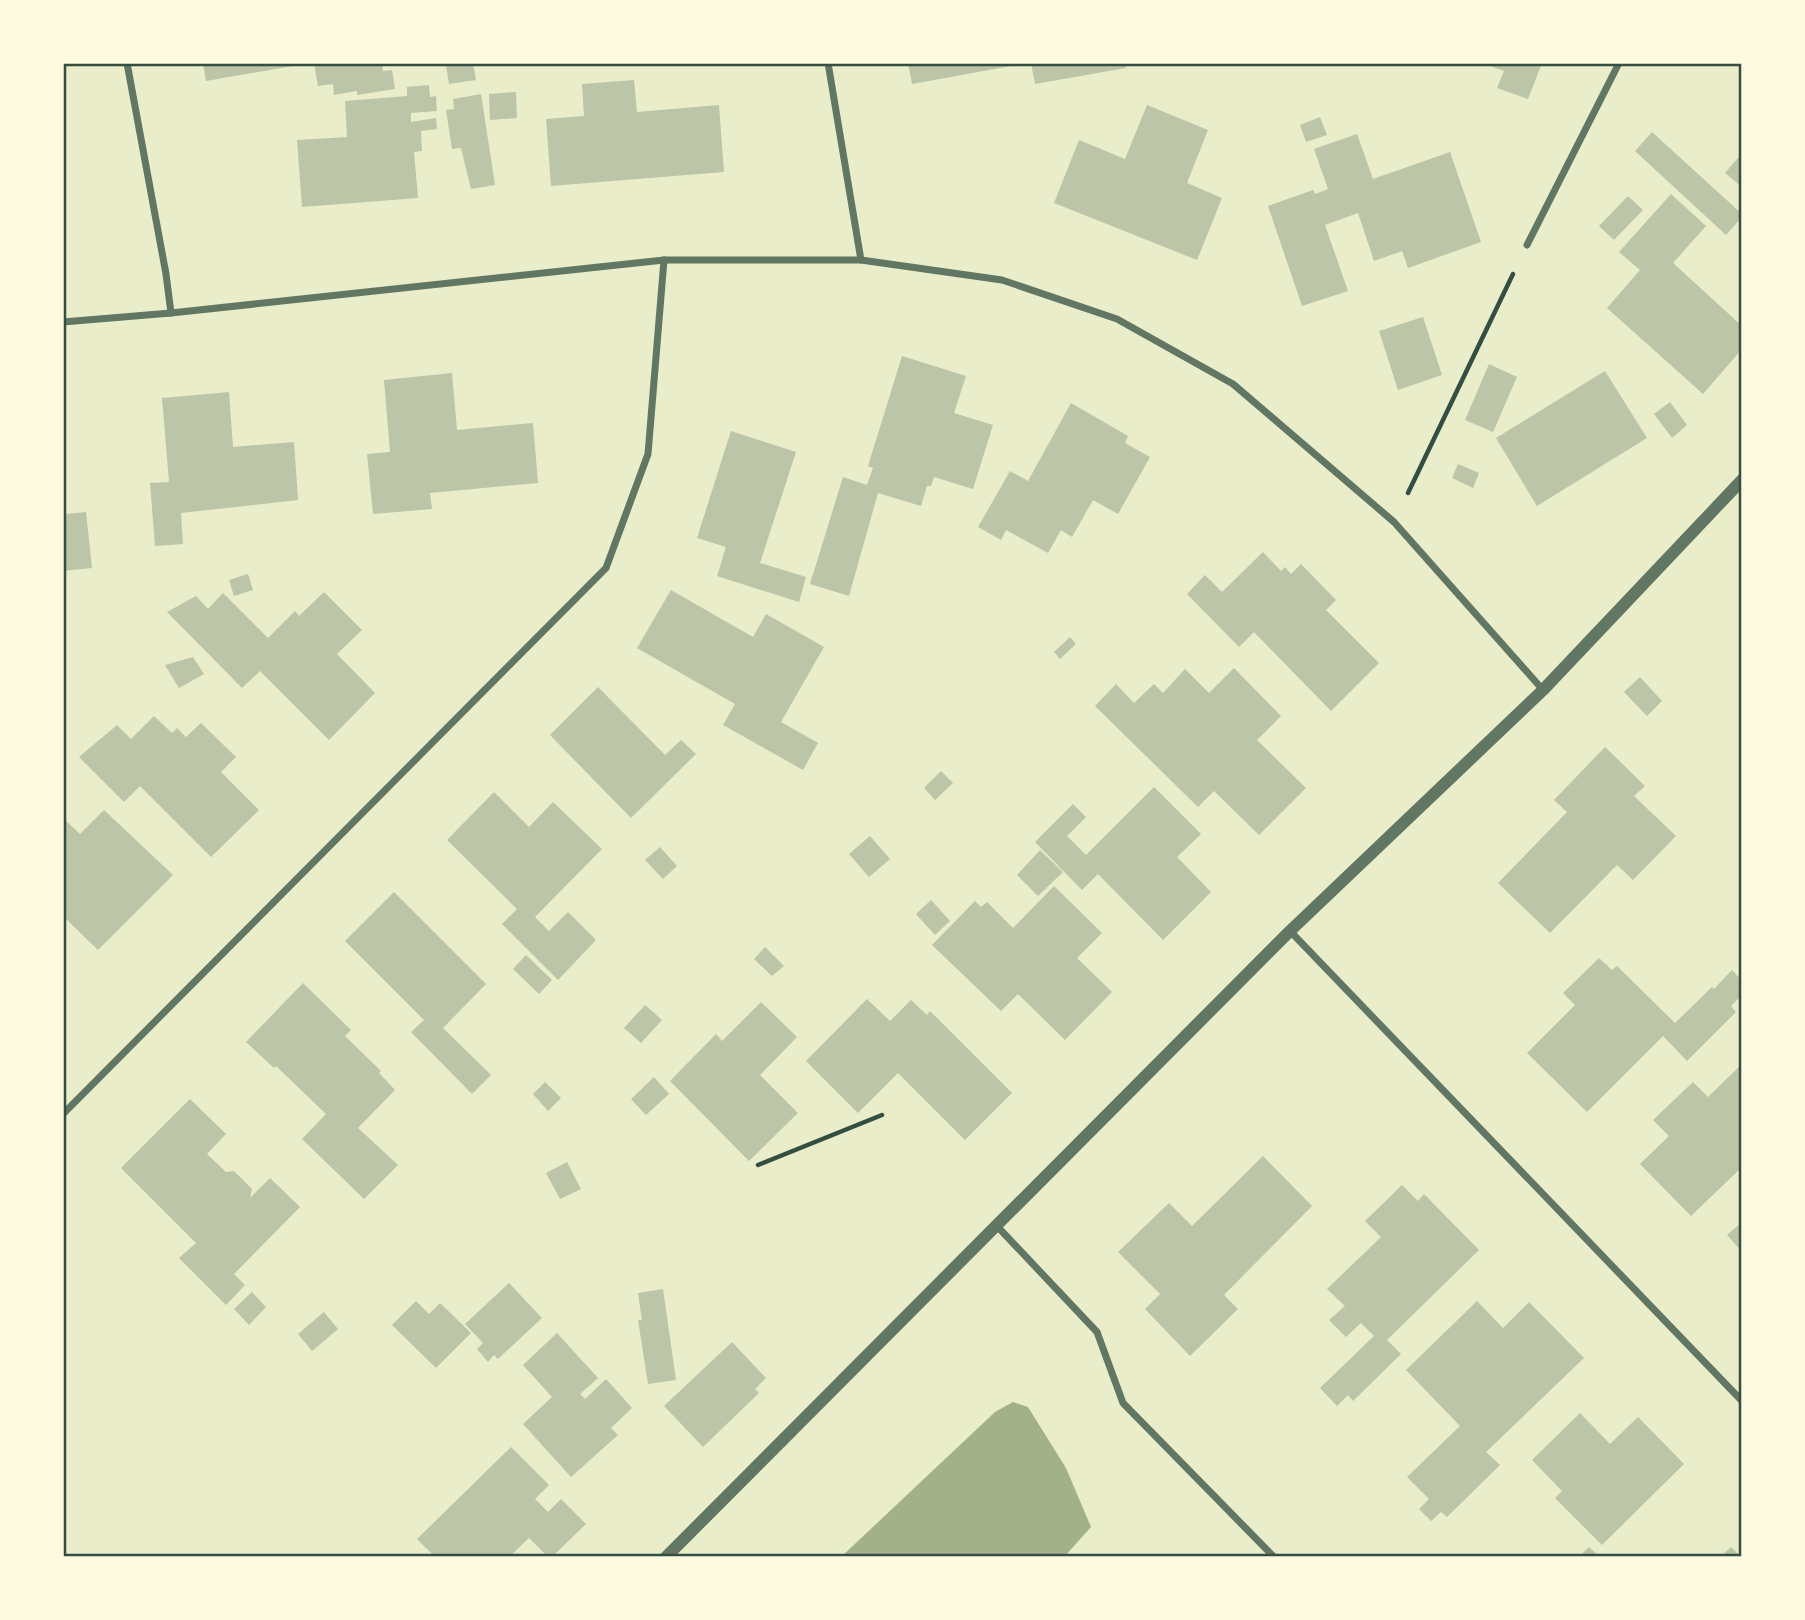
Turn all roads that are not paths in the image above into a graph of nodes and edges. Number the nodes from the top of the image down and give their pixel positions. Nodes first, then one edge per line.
1 (127, 63) edge
2 (828, 63) edge
3 (1619, 63) edge
4 (1527, 245) road end
5 (664, 260) junction
6 (861, 260) junction
7 (171, 313) junction
8 (63, 322) edge
9 (1742, 480) edge
10 (1543, 690) junction
11 (1290, 932) junction
12 (63, 1114) edge
13 (996, 1225) junction
14 (1742, 1401) edge
15 (666, 1557) edge
16 (1274, 1557) edge

1 - 7 street
2 - 6 street
3 - 4 street
5 - 6 street
5 - 7 street
5 - 12 street
6 - 10 street
7 - 8 street
9 - 10 street
10 - 11 street
11 - 13 street
11 - 14 street
13 - 15 street
13 - 16 street

